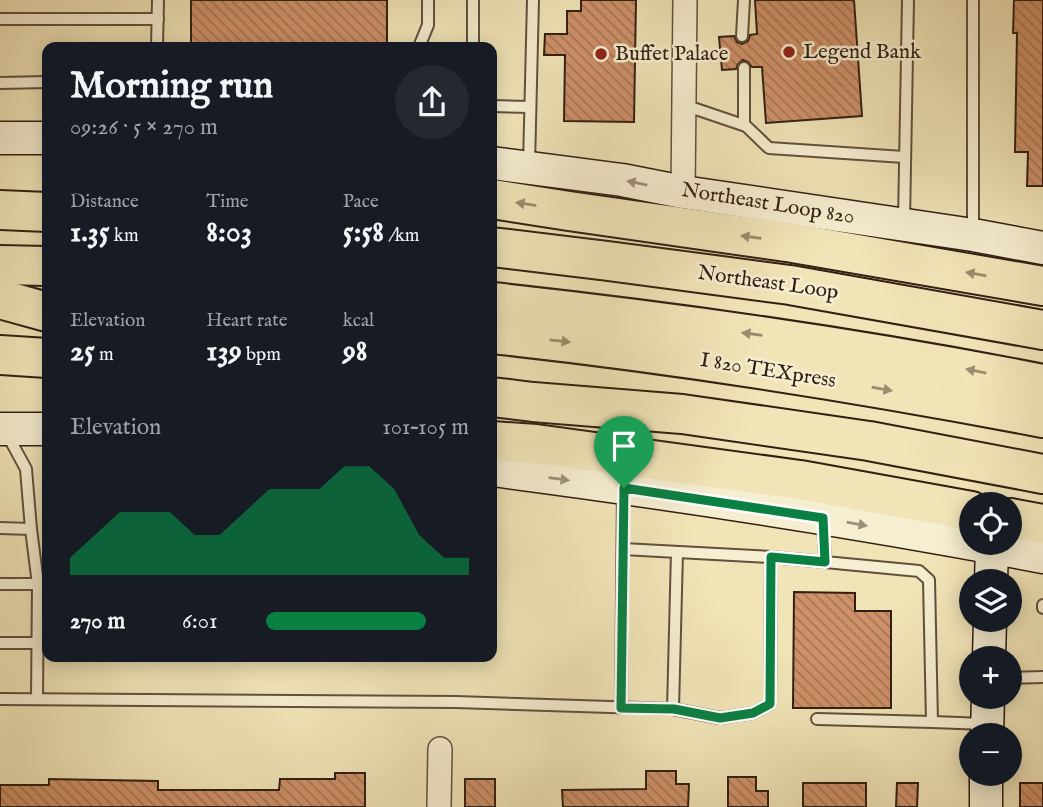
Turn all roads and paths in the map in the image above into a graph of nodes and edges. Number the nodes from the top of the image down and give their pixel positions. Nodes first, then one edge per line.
1 (158, 0) edge
2 (428, 0) edge
3 (473, 0) edge
4 (534, 0) edge
5 (685, 0) edge
6 (744, 0) edge
7 (908, 0) edge
8 (973, 0) edge
9 (0, 19) edge
10 (158, 19) junction
11 (742, 36) dead end
12 (158, 42) edge
13 (421, 42) edge
14 (472, 42) edge
15 (744, 68) dead end
16 (42, 82) edge
17 (0, 83) edge
18 (684, 105) junction
19 (497, 106) edge
20 (530, 107) junction
21 (744, 125) junction
22 (0, 138) edge
23 (42, 138) edge
24 (904, 157) junction
25 (497, 164) edge
26 (528, 167) junction
27 (683, 192) junction
28 (497, 200) edge
29 (0, 211) edge
30 (42, 212) edge
31 (904, 225) junction
32 (973, 235) junction
33 (497, 248) edge
34 (1043, 248) edge
35 (0, 265) edge
36 (42, 266) edge
37 (1043, 286) edge
38 (0, 297) edge
39 (42, 299) edge
40 (497, 303) edge
41 (42, 310) edge
42 (1043, 330) edge
43 (497, 335) edge
44 (0, 355) edge
45 (42, 358) edge
46 (497, 376) edge
47 (1043, 384) edge
48 (497, 398) edge
49 (682, 414) junction
50 (1043, 418) edge
51 (2, 429) edge
52 (42, 429) edge
53 (497, 441) edge
54 (497, 471) edge
55 (1043, 474) edge
56 (624, 488) junction
57 (959, 509) edge
58 (823, 518) junction
59 (1043, 524) edge
60 (0, 528) edge
61 (1022, 528) edge
62 (31, 529) junction
63 (959, 529) edge
64 (1022, 545) edge
65 (623, 549) junction
66 (677, 552) junction
67 (771, 557) junction
68 (1043, 557) edge
69 (825, 562) junction
70 (0, 584) edge
71 (42, 585) edge
72 (0, 643) edge
73 (42, 643) edge
74 (1043, 677) edge
75 (1022, 678) edge
76 (0, 699) edge
77 (37, 699) junction
78 (621, 708) junction
79 (674, 709) junction
80 (987, 718) edge
81 (817, 719) dead end
82 (932, 722) junction
83 (440, 749) dead end
84 (986, 786) edge
85 (439, 807) edge
86 (986, 807) edge

1 - 10 lane
2 - 13 lane
3 - 14 lane
4 - 20 lane
5 - 18 street
6 - 11 lane
7 - 24 lane
8 - 32 lane
9 - 10 lane
10 - 12 lane
15 - 21 lane
16 - 17 lane
18 - 21 lane
18 - 27 street
19 - 20 lane
20 - 26 lane
21 - 24 lane
22 - 23 main road
24 - 31 lane
25 - 26 main road, Northeast Loop 820
27 -> 26 main road, Northeast Loop 820
27 - 31 main road, Northeast Loop 820
37 -> 28 highway
29 - 30 highway
31 - 32 main road, Northeast Loop 820
32 - 34 main road, Northeast Loop 820
33 - 42 highway, Northeast Loop
35 - 36 highway
38 - 39 highway
38 - 41 highway
47 -> 40 highway, I 820 TEXpress
43 -> 50 highway, I 820 TEXpress
44 - 45 highway
46 - 49 highway
48 - 49 highway
49 - 55 highway
51 - 52 main road
51 - 62 lane
53 - 57 highway
54 -> 56 main road
56 - 58 main road
56 - 65 lane
58 -> 63 main road
58 - 69 lane
59 - 61 highway
60 - 62 lane
62 - 71 lane
64 - 68 main road
65 - 66 lane
65 - 78 lane
66 - 67 lane
66 - 79 lane
67 - 69 lane
67 - 79 lane
69 - 82 lane
70 - 71 lane
71 - 73 lane
72 - 73 lane
73 - 77 lane
74 - 75 lane
76 - 77 lane
77 - 78 lane
78 - 79 lane
80 - 82 lane
81 - 82 lane
83 - 85 street
84 - 86 main road

